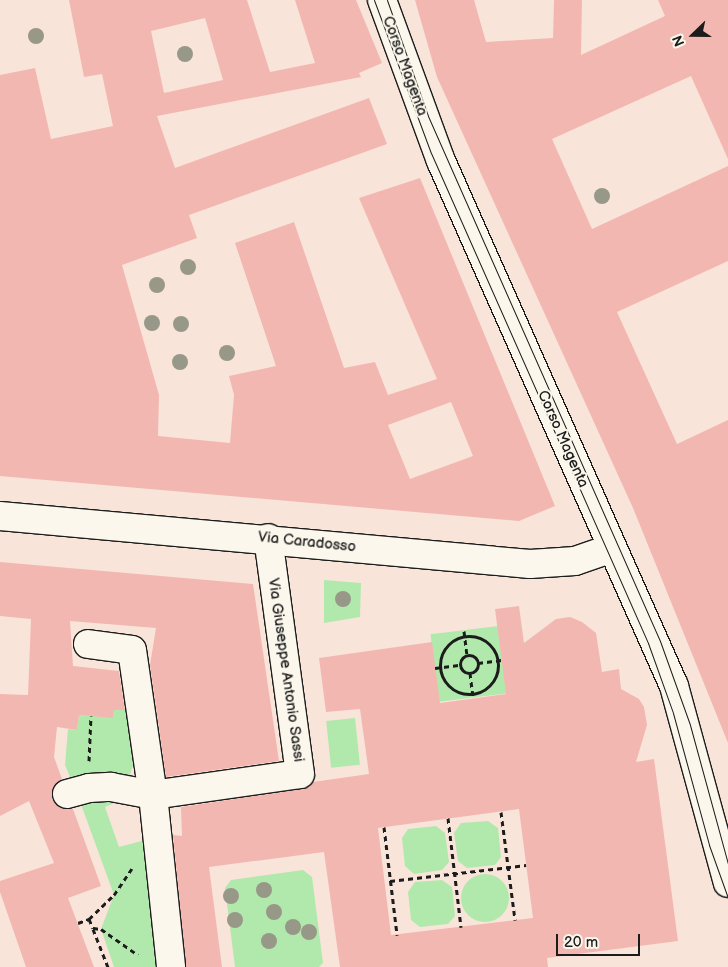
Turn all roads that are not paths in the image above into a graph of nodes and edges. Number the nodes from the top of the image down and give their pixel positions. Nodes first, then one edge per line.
1 (382, 0) edge
2 (0, 516) edge
3 (268, 538) junction
4 (612, 548) junction
5 (88, 644) dead end
6 (67, 794) dead end
7 (153, 795) junction
8 (728, 883) edge
9 (170, 967) edge

1 - 4 street, Corso Magenta
2 - 3 street, Via Caradosso
3 - 4 street, Via Caradosso
3 - 7 street, Via Giuseppe Antonio Sassi
4 - 8 street, Corso Magenta
5 - 7 street
6 - 7 street
7 - 9 street

